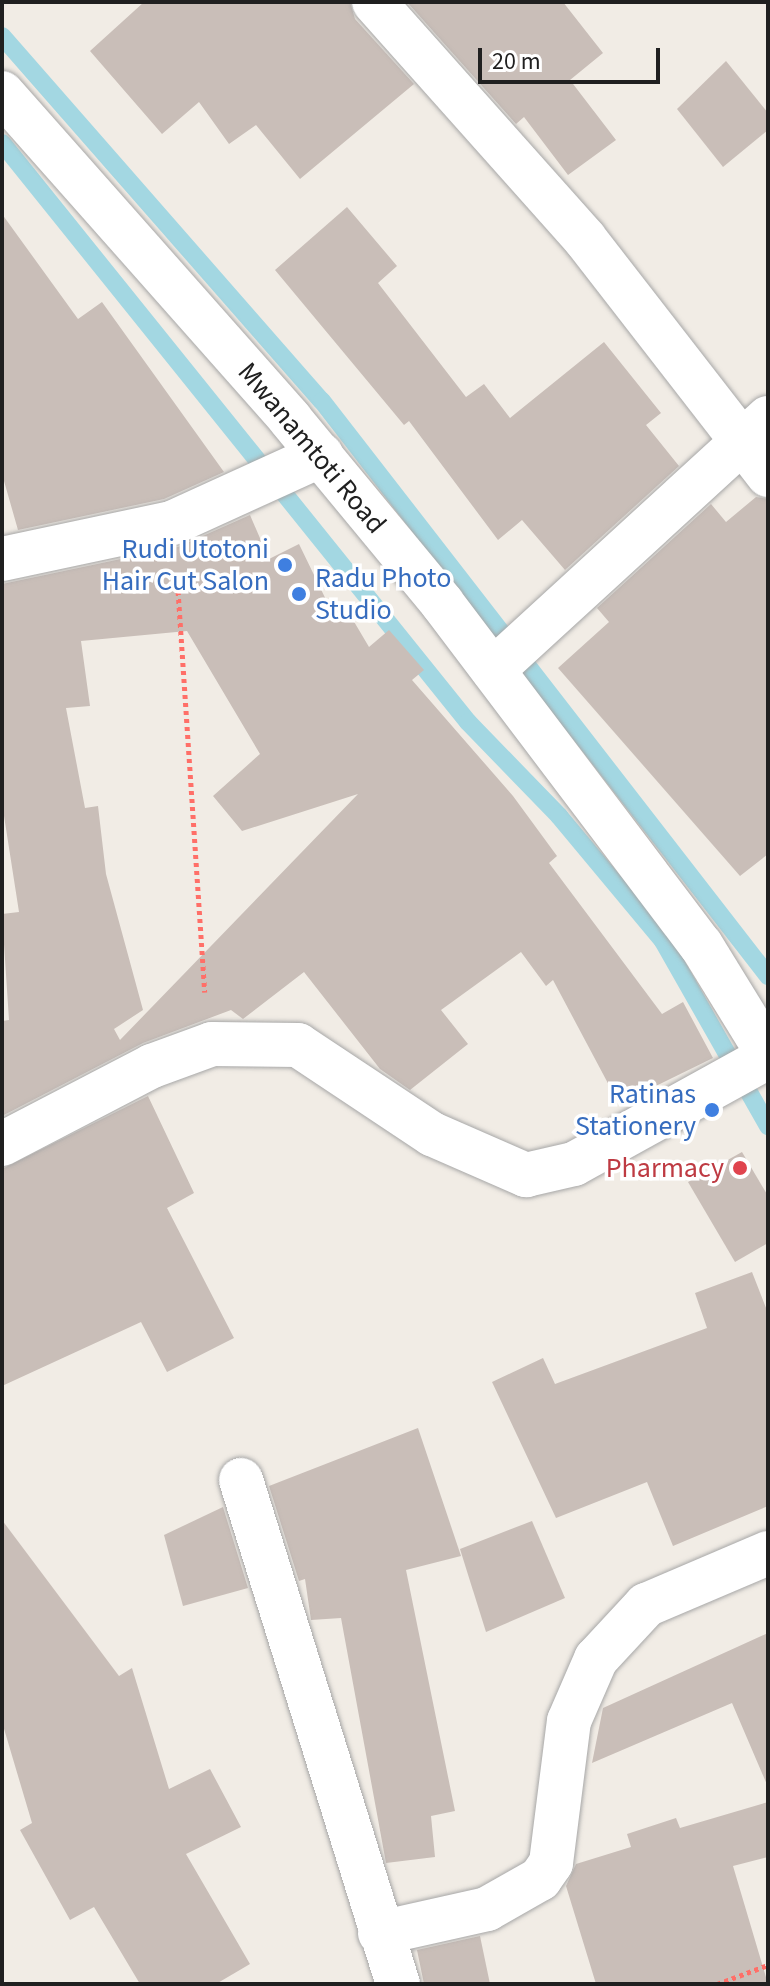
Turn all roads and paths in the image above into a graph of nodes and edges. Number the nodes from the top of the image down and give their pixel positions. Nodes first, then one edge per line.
1 (374, 2) edge
2 (2, 93) edge
3 (754, 429) edge
4 (321, 455) junction
5 (768, 475) edge
6 (172, 523) junction
7 (2, 559) edge
8 (493, 670) junction
9 (212, 1044) junction
10 (768, 1055) edge
11 (2, 1144) edge
12 (241, 1480) dead end
13 (768, 1553) edge
14 (380, 1933) junction
15 (768, 1965) edge
16 (398, 1984) edge
17 (717, 1984) edge

1 - 3 street
2 - 4 street, Mwanamtoti Road
3 - 5 street
3 - 8 street
4 - 6 street
4 - 8 street, Mwanamtoti Road
6 - 7 street
6 - 9 path
8 - 10 street, Mwanamtoti Road
9 - 10 street
9 - 11 street
12 - 14 street
13 - 14 street
14 - 16 street
15 - 17 path

